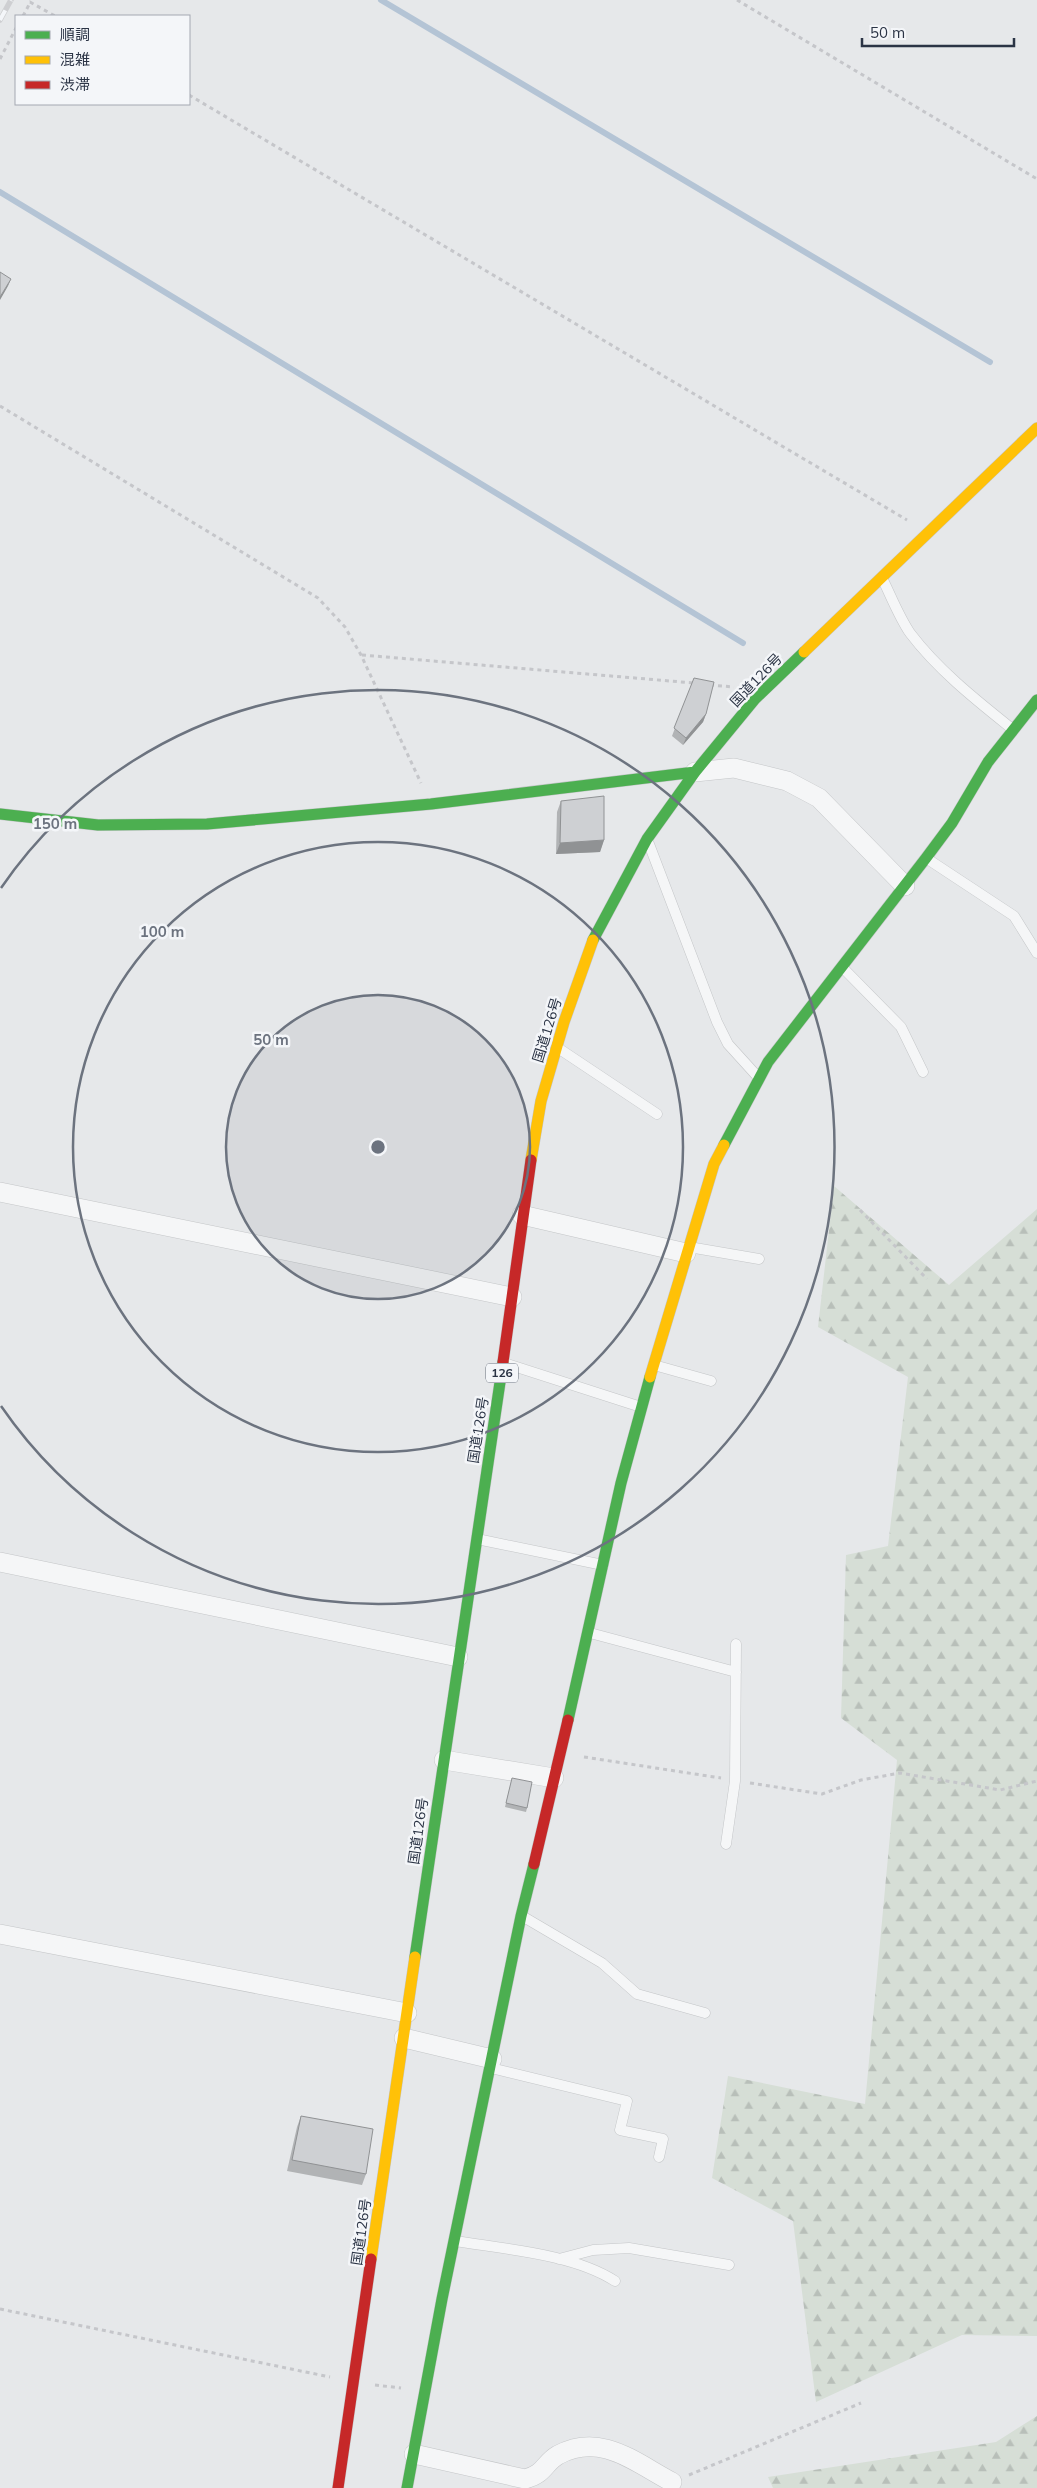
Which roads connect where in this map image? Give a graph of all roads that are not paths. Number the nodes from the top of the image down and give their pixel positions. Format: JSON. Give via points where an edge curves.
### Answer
{"nodes":[{"id":1,"x":1037,"y":428,"type":"edge"},
{"id":2,"x":882,"y":577,"type":"junction"},
{"id":3,"x":1037,"y":700,"type":"edge"},
{"id":4,"x":1012,"y":729,"type":"junction"},
{"id":5,"x":695,"y":772,"type":"junction"},
{"id":6,"x":0,"y":814,"type":"edge"},
{"id":7,"x":647,"y":839,"type":"junction"},
{"id":8,"x":926,"y":858,"type":"junction"},
{"id":9,"x":905,"y":886,"type":"junction"},
{"id":10,"x":1037,"y":953,"type":"edge"},
{"id":11,"x":842,"y":967,"type":"junction"},
{"id":12,"x":557,"y":1047,"type":"junction"},
{"id":13,"x":923,"y":1072,"type":"dead end"},
{"id":14,"x":759,"y":1079,"type":"junction"},
{"id":15,"x":657,"y":1114,"type":"dead end"},
{"id":16,"x":0,"y":1192,"type":"edge"},
{"id":17,"x":522,"y":1215,"type":"junction"},
{"id":18,"x":687,"y":1250,"type":"junction"},
{"id":19,"x":759,"y":1259,"type":"dead end"},
{"id":20,"x":512,"y":1298,"type":"junction"},
{"id":21,"x":503,"y":1363,"type":"junction"},
{"id":22,"x":653,"y":1365,"type":"junction"},
{"id":23,"x":711,"y":1381,"type":"dead end"},
{"id":24,"x":642,"y":1407,"type":"junction"},
{"id":25,"x":476,"y":1539,"type":"junction"},
{"id":26,"x":0,"y":1562,"type":"edge"},
{"id":27,"x":604,"y":1565,"type":"junction"},
{"id":28,"x":588,"y":1632,"type":"junction"},
{"id":29,"x":736,"y":1644,"type":"dead end"},
{"id":30,"x":458,"y":1657,"type":"junction"},
{"id":31,"x":736,"y":1672,"type":"junction"},
{"id":32,"x":444,"y":1760,"type":"junction"},
{"id":33,"x":554,"y":1778,"type":"junction"},
{"id":34,"x":726,"y":1844,"type":"dead end"},
{"id":35,"x":521,"y":1916,"type":"junction"},
{"id":36,"x":0,"y":1934,"type":"edge"},
{"id":37,"x":408,"y":2013,"type":"junction"},
{"id":38,"x":705,"y":2013,"type":"dead end"},
{"id":39,"x":404,"y":2038,"type":"junction"},
{"id":40,"x":491,"y":2063,"type":"junction"},
{"id":41,"x":659,"y":2157,"type":"dead end"},
{"id":42,"x":454,"y":2240,"type":"junction"},
{"id":43,"x":559,"y":2259,"type":"junction"},
{"id":44,"x":729,"y":2265,"type":"dead end"},
{"id":45,"x":615,"y":2281,"type":"dead end"},
{"id":46,"x":414,"y":2454,"type":"junction"},
{"id":47,"x":672,"y":2482,"type":"road end"},
{"id":48,"x":338,"y":2488,"type":"edge"},
{"id":49,"x":407,"y":2488,"type":"edge"}],
"edges":[{"from":1,"to":2,"type":"main road","name":"国道126号","number":"126"},
{"from":2,"to":4,"type":"lane","via":[[909,632],[970,695]]},
{"from":2,"to":5,"type":"main road","name":"国道126号","number":"126","via":[[755,699]]},
{"from":3,"to":4,"type":"main road"},
{"from":4,"to":8,"type":"main road"},
{"from":5,"to":6,"type":"main road","via":[[431,804],[207,824],[98,825]]},
{"from":5,"to":7,"type":"main road","name":"国道126号","number":"126"},
{"from":5,"to":9,"type":"street","via":[[734,768],[787,781],[818,798]]},
{"from":7,"to":12,"type":"main road","name":"国道126号","number":"126","via":[[595,934]]},
{"from":7,"to":14,"type":"lane","via":[[717,1022],[728,1044]]},
{"from":8,"to":9,"type":"main road"},
{"from":8,"to":10,"type":"lane","via":[[1014,916]]},
{"from":9,"to":11,"type":"main road"},
{"from":11,"to":13,"type":"lane","via":[[901,1027]]},
{"from":11,"to":14,"type":"main road","via":[[768,1062]]},
{"from":12,"to":15,"type":"lane"},
{"from":12,"to":17,"type":"main road","name":"国道126号","number":"126","via":[[541,1102]]},
{"from":14,"to":18,"type":"main road","via":[[714,1164]]},
{"from":16,"to":20,"type":"street"},
{"from":17,"to":18,"type":"street"},
{"from":17,"to":20,"type":"main road","name":"国道126号","number":"126"},
{"from":18,"to":19,"type":"lane"},
{"from":18,"to":22,"type":"main road"},
{"from":20,"to":21,"type":"main road","name":"国道126号","number":"126"},
{"from":21,"to":24,"type":"lane"},
{"from":21,"to":25,"type":"main road","name":"国道126号","number":"126"},
{"from":22,"to":23,"type":"lane"},
{"from":22,"to":24,"type":"main road"},
{"from":24,"to":27,"type":"main road","via":[[621,1483]]},
{"from":25,"to":27,"type":"lane"},
{"from":25,"to":30,"type":"main road","name":"国道126号","number":"126"},
{"from":26,"to":30,"type":"street"},
{"from":27,"to":28,"type":"main road"},
{"from":28,"to":31,"type":"lane"},
{"from":28,"to":33,"type":"main road"},
{"from":29,"to":31,"type":"lane"},
{"from":30,"to":32,"type":"main road","name":"国道126号","number":"126"},
{"from":31,"to":34,"type":"lane","via":[[735,1781]]},
{"from":32,"to":33,"type":"street"},
{"from":32,"to":37,"type":"main road","name":"国道126号","number":"126"},
{"from":33,"to":35,"type":"main road"},
{"from":35,"to":38,"type":"lane","via":[[602,1962],[637,1994]]},
{"from":35,"to":40,"type":"main road"},
{"from":36,"to":37,"type":"street"},
{"from":37,"to":39,"type":"main road","name":"国道126号","number":"126"},
{"from":39,"to":40,"type":"street"},
{"from":39,"to":48,"type":"main road","name":"国道126号","number":"126"},
{"from":40,"to":41,"type":"lane","via":[[627,2101],[620,2130],[662,2139]]},
{"from":40,"to":42,"type":"main road"},
{"from":42,"to":43,"type":"lane"},
{"from":42,"to":46,"type":"main road"},
{"from":43,"to":44,"type":"lane","via":[[592,2250],[629,2248]]},
{"from":43,"to":45,"type":"lane","via":[[599,2270]]},
{"from":46,"to":47,"type":"street","via":[[525,2479],[537,2476],[556,2456],[581,2446],[608,2447]]},
{"from":46,"to":49,"type":"main road"}]}
